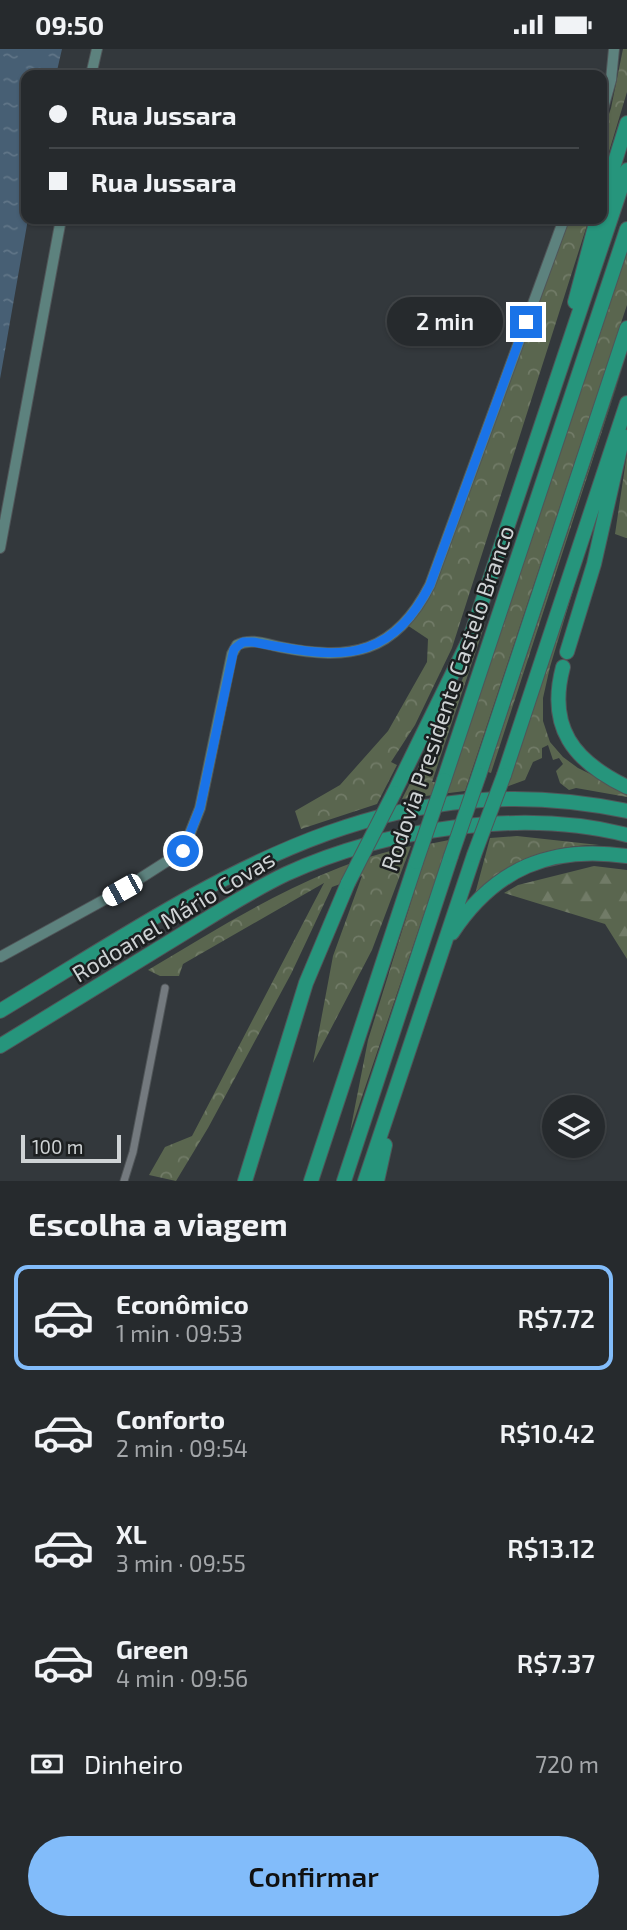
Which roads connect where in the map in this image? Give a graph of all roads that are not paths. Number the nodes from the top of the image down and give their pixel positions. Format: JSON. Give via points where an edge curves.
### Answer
{"nodes":[{"id":1,"x":97,"y":49,"type":"edge"},
{"id":2,"x":614,"y":49,"type":"edge"},
{"id":3,"x":91,"y":70,"type":"edge"},
{"id":4,"x":607,"y":86,"type":"edge"},
{"id":5,"x":627,"y":123,"type":"edge"},
{"id":6,"x":627,"y":170,"type":"edge"},
{"id":7,"x":607,"y":187,"type":"edge"},
{"id":8,"x":60,"y":224,"type":"edge"},
{"id":9,"x":562,"y":224,"type":"edge"},
{"id":10,"x":596,"y":224,"type":"edge"},
{"id":11,"x":627,"y":229,"type":"edge"},
{"id":12,"x":627,"y":328,"type":"edge"},
{"id":13,"x":571,"y":338,"type":"junction"},
{"id":14,"x":625,"y":408,"type":"edge"},
{"id":15,"x":0,"y":548,"type":"edge"},
{"id":16,"x":568,"y":652,"type":"dead end"},
{"id":17,"x":563,"y":667,"type":"dead end"},
{"id":18,"x":627,"y":787,"type":"edge"},
{"id":19,"x":627,"y":811,"type":"edge"},
{"id":20,"x":627,"y":835,"type":"edge"},
{"id":21,"x":627,"y":856,"type":"edge"},
{"id":22,"x":440,"y":951,"type":"junction"},
{"id":23,"x":0,"y":957,"type":"edge"},
{"id":24,"x":165,"y":988,"type":"dead end"},
{"id":25,"x":0,"y":1011,"type":"edge"},
{"id":26,"x":0,"y":1046,"type":"edge"},
{"id":27,"x":400,"y":1073,"type":"junction"},
{"id":28,"x":124,"y":1181,"type":"edge"},
{"id":29,"x":245,"y":1181,"type":"edge"},
{"id":30,"x":311,"y":1181,"type":"edge"},
{"id":31,"x":344,"y":1181,"type":"edge"},
{"id":32,"x":365,"y":1181,"type":"edge"},
{"id":33,"x":377,"y":1181,"type":"edge"}],
"edges":[{"from":1,"to":3,"type":"main road"},
{"from":2,"to":4,"type":"main road"},
{"from":5,"to":7,"type":"highway"},
{"from":6,"to":13,"type":"highway"},
{"from":8,"to":15,"type":"main road"},
{"from":9,"to":23,"type":"main road","via":[[420,605],[386,638],[349,653],[314,653],[253,642],[237,645],[200,808],[183,851]]},
{"from":10,"to":13,"type":"highway","via":[[579,280]]},
{"from":11,"to":30,"type":"highway","name":"Rodovia Presidente Castelo Branco","bridge":true},
{"from":12,"to":31,"type":"highway","bridge":true},
{"from":13,"to":29,"type":"highway","name":"Rodovia Presidente Castelo Branco","bridge":true,"via":[[470,638],[348,883],[306,983]]},
{"from":14,"to":16,"type":"highway","via":[[613,490]]},
{"from":14,"to":22,"type":"highway","bridge":true,"via":[[504,775]]},
{"from":17,"to":18,"type":"highway","via":[[557,703],[565,736],[585,760]]},
{"from":19,"to":25,"type":"highway","name":"Rodoanel Mário Covas","via":[[557,799],[485,799],[404,809],[360,821],[236,871]]},
{"from":20,"to":26,"type":"highway","name":"Rodoanel Mário Covas","via":[[578,825],[508,822],[448,828],[317,862],[244,896]]},
{"from":21,"to":22,"type":"highway","via":[[580,853],[516,870],[461,919]]},
{"from":22,"to":27,"type":"highway"},
{"from":24,"to":28,"type":"street"},
{"from":27,"to":32,"type":"highway"},
{"from":27,"to":33,"type":"highway"}]}
